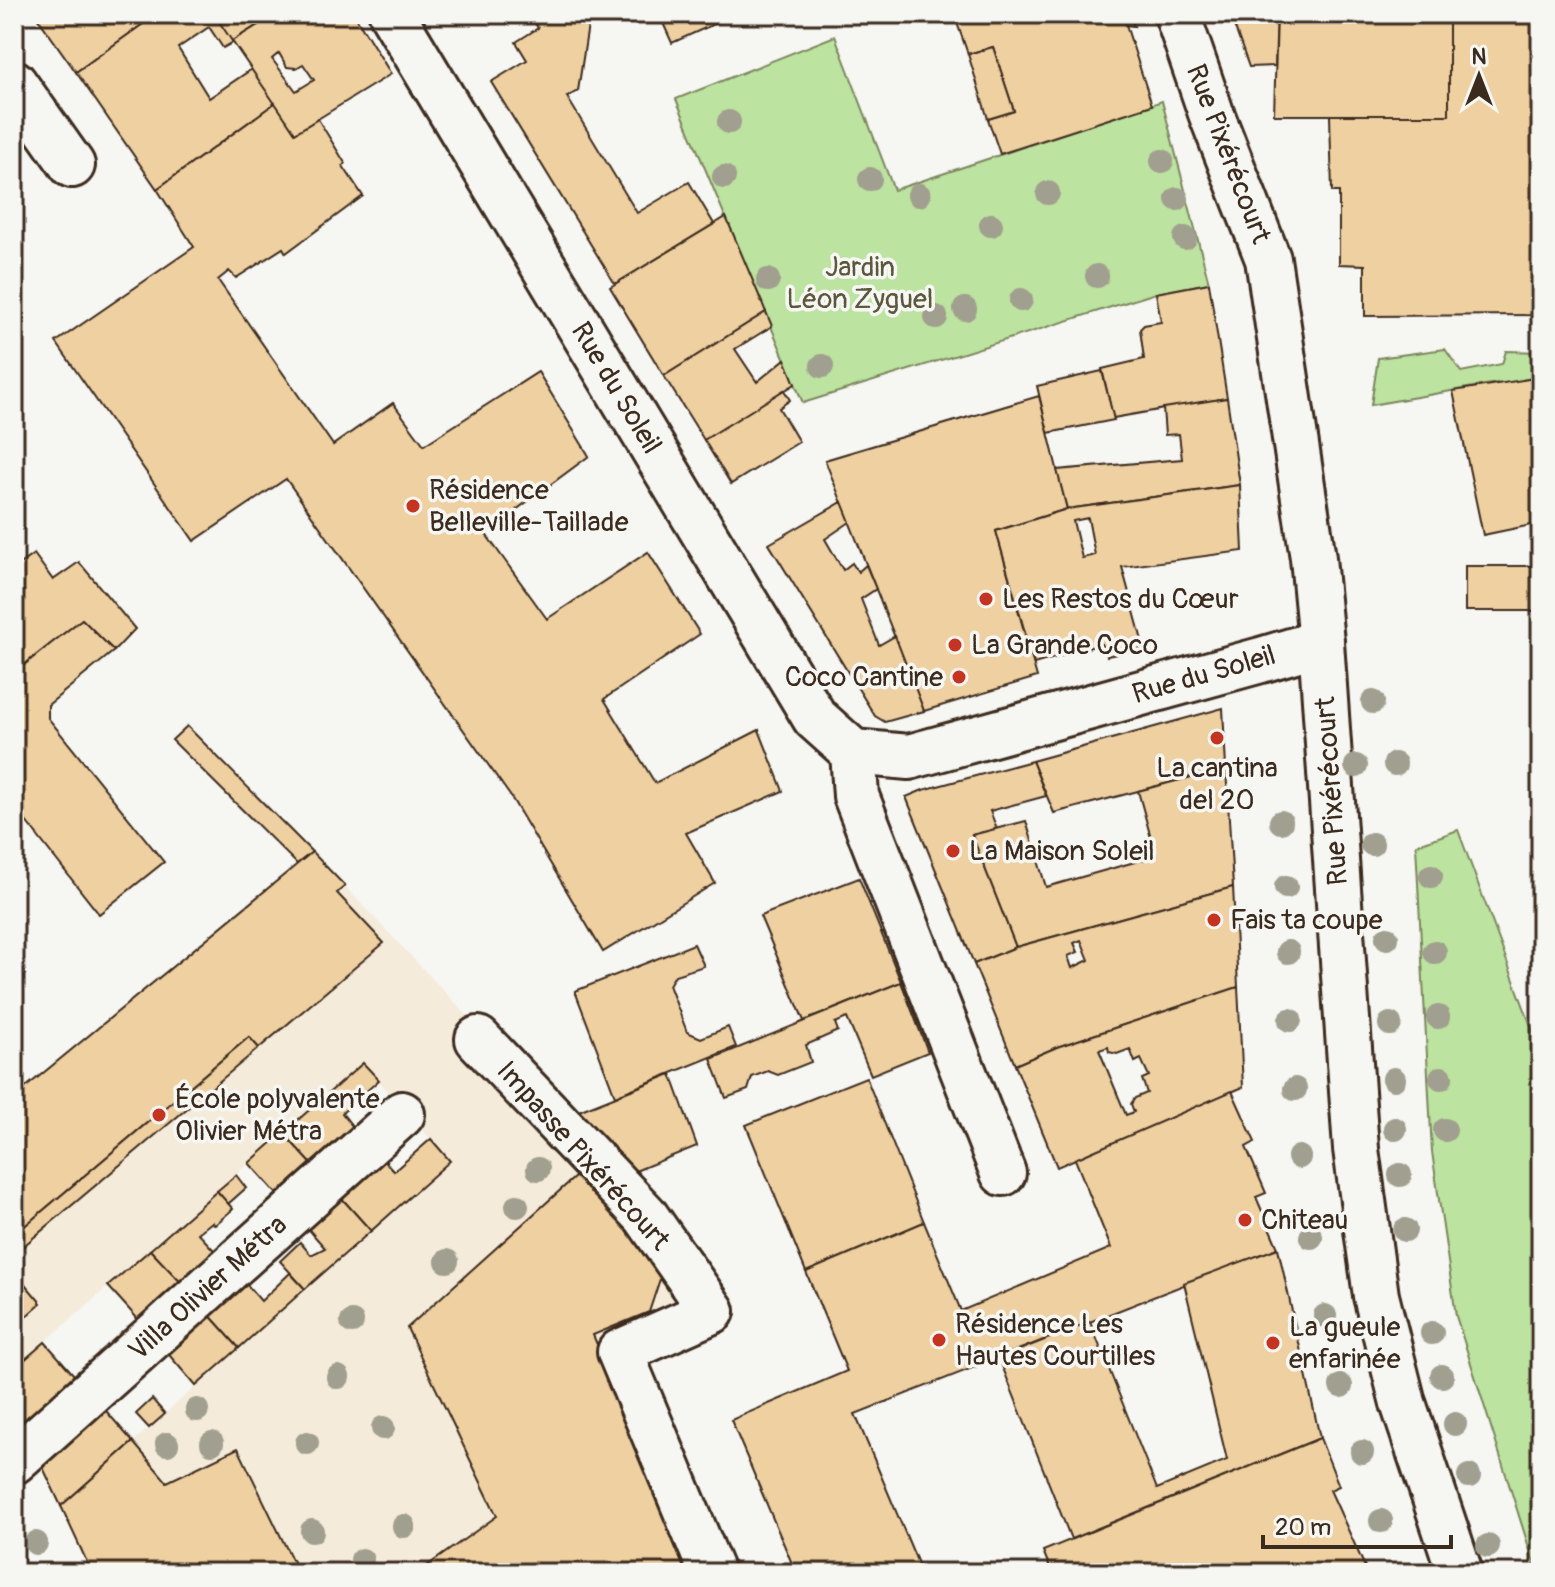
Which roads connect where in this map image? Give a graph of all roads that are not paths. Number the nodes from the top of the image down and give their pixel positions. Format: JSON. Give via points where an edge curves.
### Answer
{"nodes":[{"id":1,"x":392,"y":14,"type":"edge"},
{"id":2,"x":1177,"y":14,"type":"edge"},
{"id":3,"x":14,"y":83,"type":"edge"},
{"id":4,"x":72,"y":165,"type":"dead end"},
{"id":5,"x":1321,"y":642,"type":"junction"},
{"id":6,"x":853,"y":752,"type":"junction"},
{"id":7,"x":478,"y":1039,"type":"dead end"},
{"id":8,"x":402,"y":1114,"type":"dead end"},
{"id":9,"x":1003,"y":1173,"type":"dead end"},
{"id":10,"x":14,"y":1461,"type":"edge"},
{"id":11,"x":712,"y":1573,"type":"edge"},
{"id":12,"x":1460,"y":1573,"type":"edge"}],
"edges":[{"from":1,"to":6,"type":"street","name":"Rue du Soleil","via":[[815,718]]},
{"from":2,"to":5,"type":"street","name":"Rue Pixérécourt","via":[[1268,259]]},
{"from":3,"to":4,"type":"street"},
{"from":5,"to":6,"type":"street","name":"Rue du Soleil","via":[[909,757]]},
{"from":5,"to":12,"type":"street","name":"Rue Pixérécourt","via":[[1356,1149],[1376,1296],[1403,1403]]},
{"from":6,"to":9,"type":"street","via":[[856,796]]},
{"from":7,"to":11,"type":"street","name":"Impasse Pixérécourt","via":[[645,1215],[712,1311],[620,1352]]},
{"from":8,"to":10,"type":"street","name":"Villa Olivier Métra"}]}
